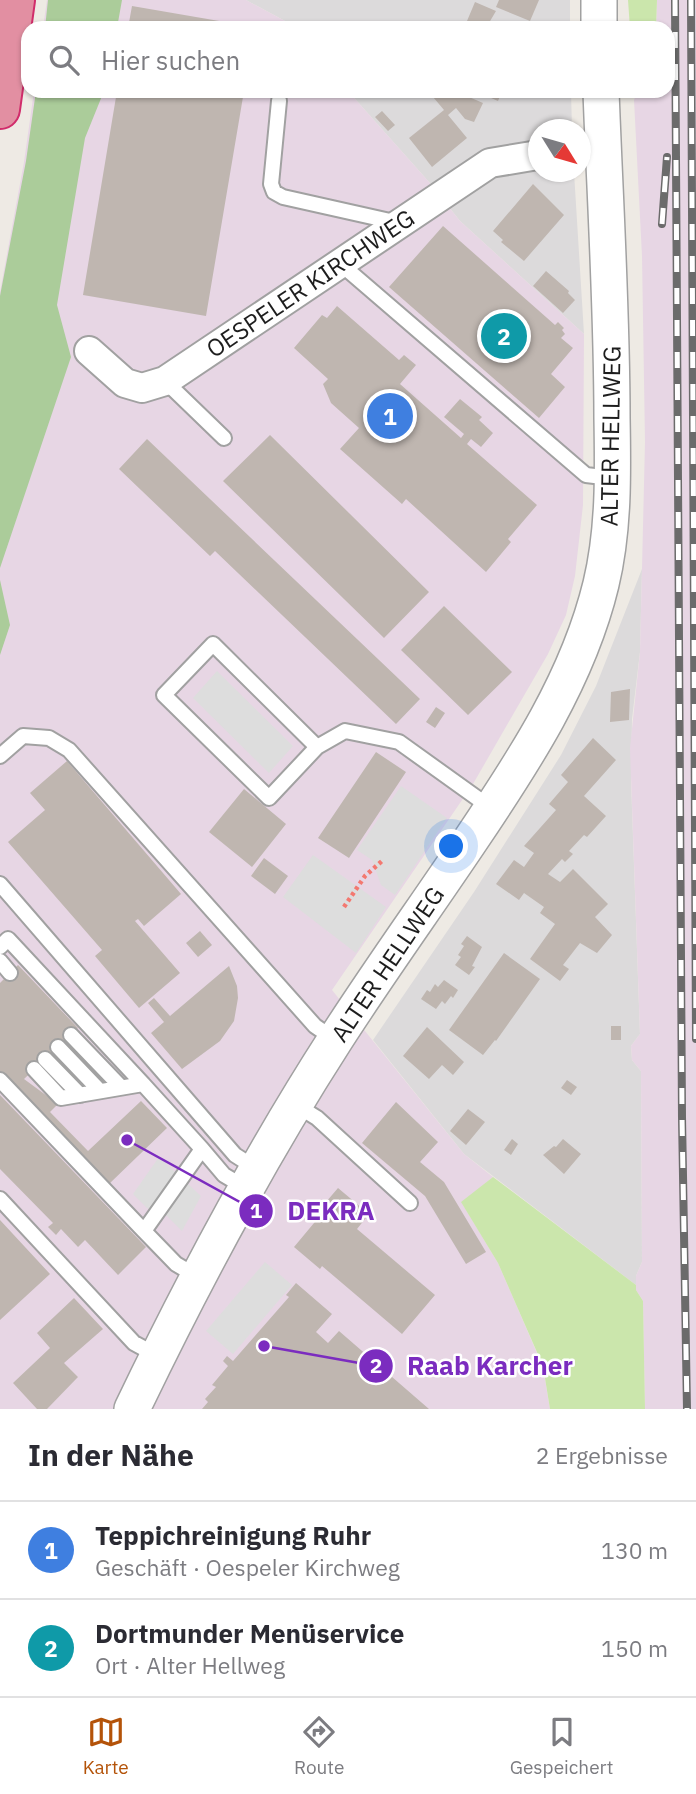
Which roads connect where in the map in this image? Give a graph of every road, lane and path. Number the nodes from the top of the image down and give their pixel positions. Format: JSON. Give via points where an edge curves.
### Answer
{"nodes":[{"id":1,"x":15,"y":0,"type":"edge"},
{"id":2,"x":598,"y":0,"type":"edge"},
{"id":3,"x":599,"y":21,"type":"edge"},
{"id":4,"x":600,"y":98,"type":"edge"},
{"id":5,"x":279,"y":101,"type":"dead end"},
{"id":6,"x":0,"y":109,"type":"edge"},
{"id":7,"x":592,"y":154,"type":"edge"},
{"id":8,"x":528,"y":157,"type":"edge"},
{"id":9,"x":400,"y":223,"type":"junction"},
{"id":10,"x":342,"y":262,"type":"junction"},
{"id":11,"x":89,"y":351,"type":"dead end"},
{"id":12,"x":165,"y":381,"type":"junction"},
{"id":13,"x":224,"y":438,"type":"dead end"},
{"id":14,"x":612,"y":478,"type":"junction"},
{"id":15,"x":317,"y":747,"type":"junction"},
{"id":16,"x":0,"y":755,"type":"edge"},
{"id":17,"x":492,"y":808,"type":"junction"},
{"id":18,"x":382,"y":861,"type":"dead end"},
{"id":19,"x":0,"y":884,"type":"edge"},
{"id":20,"x":344,"y":907,"type":"dead end"},
{"id":21,"x":0,"y":947,"type":"edge"},
{"id":22,"x":0,"y":961,"type":"edge"},
{"id":23,"x":10,"y":973,"type":"dead end"},
{"id":24,"x":71,"y":1035,"type":"dead end"},
{"id":25,"x":335,"y":1040,"type":"junction"},
{"id":26,"x":58,"y":1047,"type":"dead end"},
{"id":27,"x":45,"y":1059,"type":"dead end"},
{"id":28,"x":34,"y":1069,"type":"dead end"},
{"id":29,"x":0,"y":1080,"type":"edge"},
{"id":30,"x":143,"y":1084,"type":"junction"},
{"id":31,"x":121,"y":1087,"type":"junction"},
{"id":32,"x":100,"y":1091,"type":"junction"},
{"id":33,"x":80,"y":1095,"type":"junction"},
{"id":34,"x":295,"y":1104,"type":"junction"},
{"id":35,"x":202,"y":1149,"type":"junction"},
{"id":36,"x":251,"y":1178,"type":"junction"},
{"id":37,"x":0,"y":1199,"type":"edge"},
{"id":38,"x":410,"y":1203,"type":"dead end"},
{"id":39,"x":144,"y":1231,"type":"junction"},
{"id":40,"x":198,"y":1277,"type":"junction"},
{"id":41,"x":158,"y":1356,"type":"junction"},
{"id":42,"x":132,"y":1409,"type":"edge"}],
"edges":[{"from":1,"to":6,"type":"highway"},
{"from":2,"to":3,"type":"street"},
{"from":4,"to":7,"type":"street","name":"ALTER HELLWEG"},
{"from":5,"to":9,"type":"lane","via":[[274,192]]},
{"from":7,"to":14,"type":"street","name":"ALTER HELLWEG","via":[[612,369]]},
{"from":8,"to":9,"type":"street","name":"OESPELER KIRCHWEG","via":[[490,163]]},
{"from":9,"to":10,"type":"street","name":"OESPELER KIRCHWEG"},
{"from":10,"to":12,"type":"street","name":"OESPELER KIRCHWEG"},
{"from":10,"to":14,"type":"lane","via":[[586,475]]},
{"from":11,"to":12,"type":"street","name":"OESPELER KIRCHWEG","via":[[125,383],[142,388]]},
{"from":12,"to":13,"type":"lane"},
{"from":14,"to":17,"type":"street","name":"ALTER HELLWEG","via":[[602,580],[589,624],[549,715]]},
{"from":15,"to":15,"type":"lane","via":[[269,798],[164,695],[213,643]]},
{"from":15,"to":17,"type":"lane","via":[[345,731],[400,742]]},
{"from":16,"to":25,"type":"lane","via":[[23,736],[49,738],[69,750],[315,1026]]},
{"from":17,"to":25,"type":"street","name":"ALTER HELLWEG"},
{"from":18,"to":20,"type":"path","via":[[365,876]]},
{"from":19,"to":36,"type":"lane"},
{"from":21,"to":30,"type":"lane","via":[[8,939]]},
{"from":22,"to":23,"type":"lane"},
{"from":24,"to":31,"type":"lane"},
{"from":25,"to":34,"type":"street","name":"ALTER HELLWEG"},
{"from":26,"to":32,"type":"lane"},
{"from":27,"to":33,"type":"lane"},
{"from":28,"to":33,"type":"lane","via":[[61,1098]]},
{"from":29,"to":39,"type":"lane"},
{"from":30,"to":31,"type":"lane"},
{"from":30,"to":35,"type":"lane"},
{"from":31,"to":32,"type":"lane"},
{"from":32,"to":33,"type":"lane"},
{"from":34,"to":36,"type":"street","name":"ALTER HELLWEG"},
{"from":34,"to":38,"type":"lane","via":[[317,1118]]},
{"from":35,"to":36,"type":"lane","via":[[224,1175]]},
{"from":35,"to":39,"type":"lane"},
{"from":36,"to":40,"type":"street","name":"ALTER HELLWEG"},
{"from":37,"to":41,"type":"lane","via":[[134,1343]]},
{"from":39,"to":40,"type":"lane","via":[[176,1264]]},
{"from":40,"to":41,"type":"street","name":"ALTER HELLWEG"},
{"from":41,"to":42,"type":"street","name":"ALTER HELLWEG"}]}
